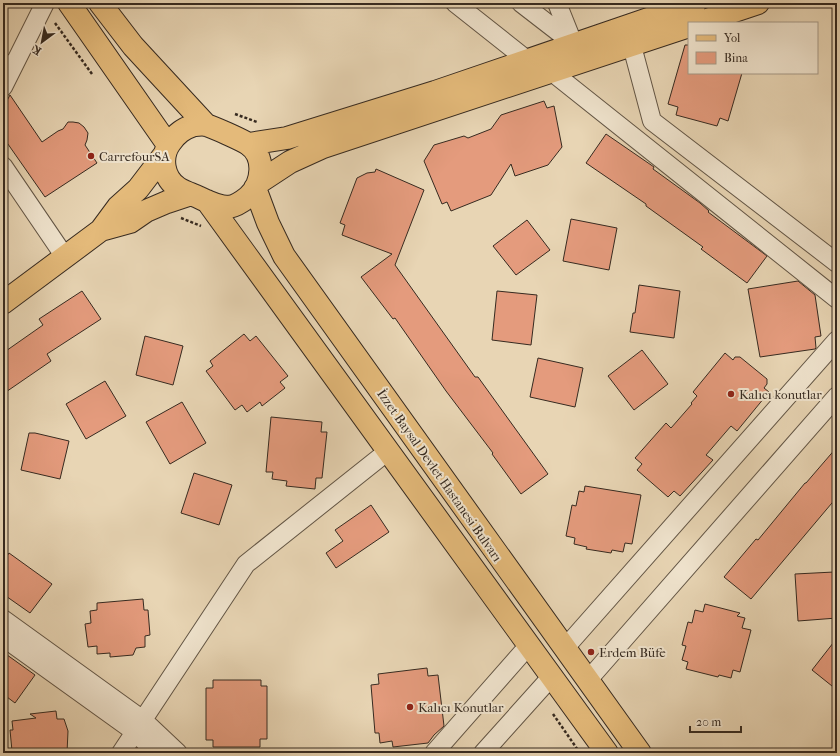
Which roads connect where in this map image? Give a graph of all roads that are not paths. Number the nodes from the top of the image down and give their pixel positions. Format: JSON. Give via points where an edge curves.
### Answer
{"nodes":[{"id":1,"x":45,"y":3,"type":"edge"},
{"id":2,"x":69,"y":3,"type":"edge"},
{"id":3,"x":100,"y":3,"type":"edge"},
{"id":4,"x":455,"y":3,"type":"edge"},
{"id":5,"x":521,"y":3,"type":"edge"},
{"id":6,"x":557,"y":3,"type":"edge"},
{"id":7,"x":695,"y":3,"type":"edge"},
{"id":8,"x":758,"y":3,"type":"edge"},
{"id":9,"x":701,"y":22,"type":"edge"},
{"id":10,"x":688,"y":26,"type":"edge"},
{"id":11,"x":574,"y":44,"type":"junction"},
{"id":12,"x":632,"y":46,"type":"junction"},
{"id":13,"x":9,"y":60,"type":"edge"},
{"id":14,"x":527,"y":60,"type":"junction"},
{"id":15,"x":552,"y":72,"type":"junction"},
{"id":16,"x":3,"y":87,"type":"edge"},
{"id":17,"x":206,"y":125,"type":"junction"},
{"id":18,"x":248,"y":144,"type":"junction"},
{"id":19,"x":166,"y":150,"type":"junction"},
{"id":20,"x":3,"y":166,"type":"edge"},
{"id":21,"x":257,"y":185,"type":"junction"},
{"id":22,"x":199,"y":198,"type":"junction"},
{"id":23,"x":101,"y":230,"type":"junction"},
{"id":24,"x":65,"y":257,"type":"junction"},
{"id":25,"x":837,"y":263,"type":"edge"},
{"id":26,"x":837,"y":299,"type":"edge"},
{"id":27,"x":3,"y":302,"type":"edge"},
{"id":28,"x":837,"y":340,"type":"edge"},
{"id":29,"x":837,"y":396,"type":"edge"},
{"id":30,"x":388,"y":450,"type":"junction"},
{"id":31,"x":3,"y":619,"type":"edge"},
{"id":32,"x":3,"y":638,"type":"edge"},
{"id":33,"x":529,"y":645,"type":"junction"},
{"id":34,"x":564,"y":649,"type":"junction"},
{"id":35,"x":552,"y":676,"type":"junction"},
{"id":36,"x":588,"y":680,"type":"junction"},
{"id":37,"x":139,"y":726,"type":"junction"},
{"id":38,"x":121,"y":753,"type":"edge"},
{"id":39,"x":156,"y":753,"type":"edge"},
{"id":40,"x":178,"y":753,"type":"edge"},
{"id":41,"x":434,"y":753,"type":"edge"},
{"id":42,"x":483,"y":753,"type":"edge"},
{"id":43,"x":607,"y":753,"type":"edge"},
{"id":44,"x":640,"y":753,"type":"edge"}],
"edges":[{"from":1,"to":13,"type":"street"},
{"from":2,"to":19,"type":"main road","name":"İzzet Baysal Devlet Hastanesi Bulvarı"},
{"from":3,"to":17,"type":"main road","via":[[133,46]]},
{"from":4,"to":14,"type":"street"},
{"from":5,"to":11,"type":"street"},
{"from":6,"to":11,"type":"street"},
{"from":7,"to":11,"type":"main road"},
{"from":8,"to":9,"type":"main road"},
{"from":10,"to":12,"type":"main road"},
{"from":11,"to":14,"type":"main road"},
{"from":12,"to":15,"type":"main road"},
{"from":12,"to":25,"type":"street","via":[[652,122]]},
{"from":13,"to":16,"type":"street"},
{"from":14,"to":18,"type":"main road","via":[[287,138]]},
{"from":15,"to":21,"type":"main road","via":[[322,147],[290,162]]},
{"from":15,"to":26,"type":"street"},
{"from":17,"to":18,"type":"main road"},
{"from":17,"to":19,"type":"main road","via":[[184,128]]},
{"from":18,"to":21,"type":"main road","name":"İzzet Baysal Devlet Hastanesi Bulvarı","via":[[256,152],[261,168]]},
{"from":19,"to":22,"type":"main road","name":"İzzet Baysal Devlet Hastanesi Bulvarı","via":[[164,164],[169,179],[178,188]]},
{"from":19,"to":23,"type":"main road","via":[[138,189],[118,207]]},
{"from":20,"to":24,"type":"street"},
{"from":21,"to":22,"type":"main road","name":"İzzet Baysal Devlet Hastanesi Bulvarı","via":[[252,194],[230,207],[215,205]]},
{"from":21,"to":34,"type":"main road","name":"İzzet Baysal Devlet Hastanesi Bulvarı","via":[[268,223],[284,256]]},
{"from":22,"to":23,"type":"main road","via":[[166,202],[130,222]]},
{"from":22,"to":30,"type":"main road","name":"İzzet Baysal Devlet Hastanesi Bulvarı"},
{"from":23,"to":24,"type":"main road"},
{"from":24,"to":27,"type":"main road"},
{"from":28,"to":34,"type":"street"},
{"from":29,"to":36,"type":"street"},
{"from":30,"to":33,"type":"main road","name":"İzzet Baysal Devlet Hastanesi Bulvarı"},
{"from":30,"to":37,"type":"street","via":[[246,564]]},
{"from":31,"to":37,"type":"street"},
{"from":32,"to":37,"type":"street"},
{"from":33,"to":35,"type":"main road","name":"İzzet Baysal Devlet Hastanesi Bulvarı"},
{"from":33,"to":41,"type":"street"},
{"from":34,"to":36,"type":"main road","name":"İzzet Baysal Devlet Hastanesi Bulvarı"},
{"from":35,"to":42,"type":"street"},
{"from":35,"to":43,"type":"main road","name":"İzzet Baysal Devlet Hastanesi Bulvarı"},
{"from":36,"to":44,"type":"main road","name":"İzzet Baysal Devlet Hastanesi Bulvarı"},
{"from":37,"to":38,"type":"street"},
{"from":37,"to":39,"type":"street"},
{"from":37,"to":40,"type":"street"}]}
